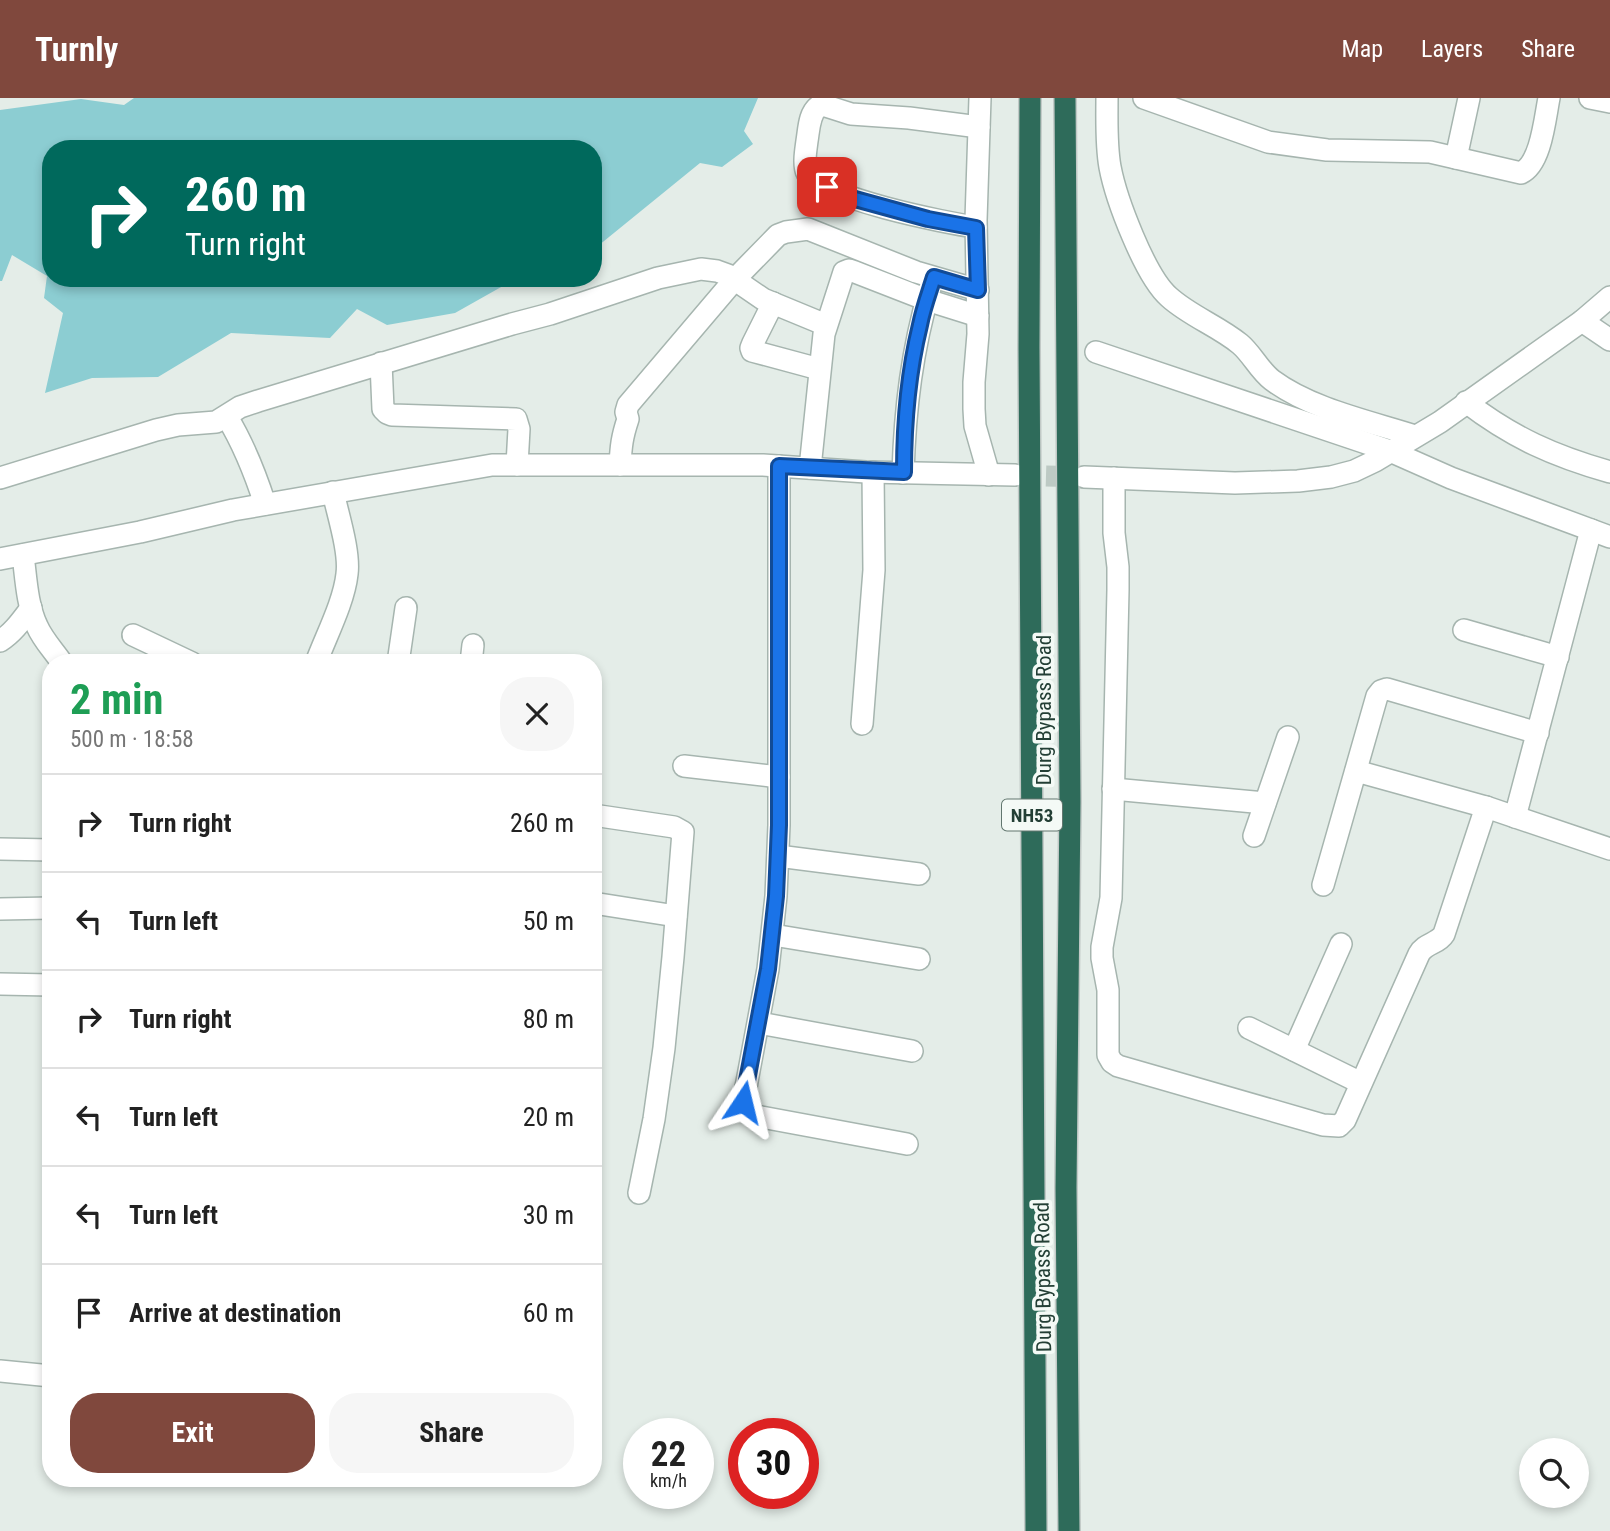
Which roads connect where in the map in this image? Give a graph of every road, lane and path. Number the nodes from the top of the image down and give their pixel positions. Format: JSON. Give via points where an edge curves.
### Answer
{"nodes":[{"id":1,"x":980,"y":98,"type":"edge"},
{"id":2,"x":1030,"y":98,"type":"edge"},
{"id":3,"x":1065,"y":98,"type":"edge"},
{"id":4,"x":1107,"y":98,"type":"edge"},
{"id":5,"x":1144,"y":98,"type":"edge"},
{"id":6,"x":1469,"y":98,"type":"edge"},
{"id":7,"x":1549,"y":98,"type":"edge"},
{"id":8,"x":1590,"y":98,"type":"edge"},
{"id":9,"x":1610,"y":102,"type":"edge"},
{"id":10,"x":979,"y":127,"type":"junction"},
{"id":11,"x":1456,"y":158,"type":"junction"},
{"id":12,"x":976,"y":228,"type":"junction"},
{"id":13,"x":934,"y":277,"type":"junction"},
{"id":14,"x":742,"y":284,"type":"junction"},
{"id":15,"x":978,"y":290,"type":"junction"},
{"id":16,"x":1610,"y":297,"type":"edge"},
{"id":17,"x":927,"y":300,"type":"junction"},
{"id":18,"x":773,"y":303,"type":"junction"},
{"id":19,"x":978,"y":316,"type":"junction"},
{"id":20,"x":1582,"y":321,"type":"junction"},
{"id":21,"x":826,"y":325,"type":"junction"},
{"id":22,"x":1610,"y":340,"type":"edge"},
{"id":23,"x":1096,"y":352,"type":"dead end"},
{"id":24,"x":381,"y":363,"type":"junction"},
{"id":25,"x":819,"y":369,"type":"junction"},
{"id":26,"x":1466,"y":402,"type":"junction"},
{"id":27,"x":227,"y":416,"type":"junction"},
{"id":28,"x":1404,"y":443,"type":"junction"},
{"id":29,"x":517,"y":465,"type":"junction"},
{"id":30,"x":620,"y":465,"type":"junction"},
{"id":31,"x":779,"y":466,"type":"junction"},
{"id":32,"x":810,"y":468,"type":"junction"},
{"id":33,"x":873,"y":472,"type":"junction"},
{"id":34,"x":904,"y":472,"type":"junction"},
{"id":35,"x":1610,"y":472,"type":"edge"},
{"id":36,"x":989,"y":475,"type":"junction"},
{"id":37,"x":1015,"y":475,"type":"tunnel mouth"},
{"id":38,"x":1084,"y":477,"type":"tunnel mouth"},
{"id":39,"x":0,"y":478,"type":"edge"},
{"id":40,"x":1114,"y":478,"type":"junction"},
{"id":41,"x":333,"y":492,"type":"junction"},
{"id":42,"x":265,"y":504,"type":"junction"},
{"id":43,"x":1601,"y":534,"type":"edge"},
{"id":44,"x":23,"y":555,"type":"junction"},
{"id":45,"x":0,"y":559,"type":"edge"},
{"id":46,"x":31,"y":608,"type":"junction"},
{"id":47,"x":406,"y":608,"type":"dead end"},
{"id":48,"x":1464,"y":630,"type":"dead end"},
{"id":49,"x":133,"y":635,"type":"dead end"},
{"id":50,"x":0,"y":641,"type":"edge"},
{"id":51,"x":55,"y":654,"type":"edge"},
{"id":52,"x":173,"y":654,"type":"edge"},
{"id":53,"x":319,"y":654,"type":"edge"},
{"id":54,"x":399,"y":654,"type":"edge"},
{"id":55,"x":1558,"y":657,"type":"junction"},
{"id":56,"x":862,"y":724,"type":"dead end"},
{"id":57,"x":1538,"y":733,"type":"junction"},
{"id":58,"x":1288,"y":737,"type":"dead end"},
{"id":59,"x":684,"y":766,"type":"dead end"},
{"id":60,"x":1356,"y":771,"type":"junction"},
{"id":61,"x":779,"y":777,"type":"junction"},
{"id":62,"x":1113,"y":789,"type":"junction"},
{"id":63,"x":1265,"y":803,"type":"junction"},
{"id":64,"x":1486,"y":807,"type":"junction"},
{"id":65,"x":602,"y":817,"type":"edge"},
{"id":66,"x":1515,"y":817,"type":"junction"},
{"id":67,"x":1254,"y":836,"type":"dead end"},
{"id":68,"x":0,"y":849,"type":"edge"},
{"id":69,"x":1610,"y":849,"type":"edge"},
{"id":70,"x":42,"y":850,"type":"edge"},
{"id":71,"x":778,"y":856,"type":"junction"},
{"id":72,"x":919,"y":874,"type":"dead end"},
{"id":73,"x":1323,"y":885,"type":"dead end"},
{"id":74,"x":602,"y":904,"type":"edge"},
{"id":75,"x":42,"y":908,"type":"edge"},
{"id":76,"x":0,"y":909,"type":"edge"},
{"id":77,"x":677,"y":916,"type":"junction"},
{"id":78,"x":772,"y":935,"type":"junction"},
{"id":79,"x":1341,"y":944,"type":"dead end"},
{"id":80,"x":919,"y":959,"type":"dead end"},
{"id":81,"x":0,"y":984,"type":"edge"},
{"id":82,"x":42,"y":985,"type":"edge"},
{"id":83,"x":759,"y":1023,"type":"junction"},
{"id":84,"x":1249,"y":1028,"type":"dead end"},
{"id":85,"x":1294,"y":1050,"type":"junction"},
{"id":86,"x":912,"y":1051,"type":"dead end"},
{"id":87,"x":1361,"y":1083,"type":"junction"},
{"id":88,"x":907,"y":1144,"type":"dead end"},
{"id":89,"x":639,"y":1193,"type":"dead end"},
{"id":90,"x":0,"y":1371,"type":"edge"},
{"id":91,"x":42,"y":1375,"type":"edge"},
{"id":92,"x":1036,"y":1531,"type":"edge"},
{"id":93,"x":1069,"y":1531,"type":"edge"}],
"edges":[{"from":1,"to":10,"type":"street"},
{"from":2,"to":92,"type":"highway","name":"Durg Bypass Road","number":"NH53"},
{"from":3,"to":93,"type":"highway","name":"Durg Bypass Road","number":"NH53"},
{"from":4,"to":28,"type":"street","via":[[1110,168],[1120,204],[1145,263],[1166,295],[1240,344],[1268,377],[1288,391]]},
{"from":5,"to":11,"type":"street","via":[[1268,142],[1327,150],[1430,152]]},
{"from":6,"to":11,"type":"street"},
{"from":7,"to":11,"type":"street","via":[[1536,158],[1527,171],[1513,172]]},
{"from":8,"to":9,"type":"street"},
{"from":10,"to":12,"type":"street"},
{"from":10,"to":12,"type":"street","via":[[851,114],[819,106],[811,117],[805,170],[814,180],[855,199]]},
{"from":12,"to":15,"type":"street"},
{"from":13,"to":14,"type":"street","via":[[807,229],[778,235]]},
{"from":13,"to":15,"type":"street"},
{"from":13,"to":17,"type":"street"},
{"from":14,"to":18,"type":"street"},
{"from":14,"to":24,"type":"street","via":[[702,269],[658,278]]},
{"from":14,"to":30,"type":"street","via":[[628,405]]},
{"from":15,"to":19,"type":"street"},
{"from":16,"to":20,"type":"street"},
{"from":17,"to":19,"type":"street"},
{"from":17,"to":21,"type":"street","via":[[849,270],[841,277]]},
{"from":17,"to":34,"type":"street","via":[[907,394]]},
{"from":18,"to":21,"type":"street"},
{"from":18,"to":25,"type":"street","via":[[752,351]]},
{"from":19,"to":36,"type":"street","via":[[975,426]]},
{"from":20,"to":22,"type":"street"},
{"from":20,"to":26,"type":"street"},
{"from":21,"to":25,"type":"street"},
{"from":23,"to":28,"type":"street"},
{"from":24,"to":27,"type":"street","via":[[240,407]]},
{"from":24,"to":29,"type":"street","via":[[387,413],[516,419]]},
{"from":25,"to":32,"type":"street"},
{"from":26,"to":28,"type":"street"},
{"from":26,"to":35,"type":"street","via":[[1520,439]]},
{"from":27,"to":39,"type":"street","via":[[208,424],[156,430]]},
{"from":27,"to":42,"type":"street"},
{"from":28,"to":40,"type":"street","via":[[1354,471],[1298,481]]},
{"from":28,"to":43,"type":"street","via":[[1451,478]]},
{"from":29,"to":30,"type":"street"},
{"from":29,"to":41,"type":"street","via":[[492,465]]},
{"from":30,"to":31,"type":"street"},
{"from":31,"to":32,"type":"street"},
{"from":31,"to":61,"type":"street"},
{"from":32,"to":33,"type":"street"},
{"from":33,"to":34,"type":"street"},
{"from":33,"to":56,"type":"street","via":[[874,570]]},
{"from":34,"to":36,"type":"street"},
{"from":36,"to":37,"type":"street"},
{"from":38,"to":40,"type":"street"},
{"from":40,"to":62,"type":"street","via":[[1118,590]]},
{"from":41,"to":42,"type":"street"},
{"from":41,"to":53,"type":"street","via":[[347,573]]},
{"from":42,"to":44,"type":"street"},
{"from":43,"to":55,"type":"street"},
{"from":44,"to":45,"type":"street"},
{"from":44,"to":46,"type":"street"},
{"from":46,"to":50,"type":"street"},
{"from":46,"to":51,"type":"street","via":[[40,633]]},
{"from":47,"to":54,"type":"street"},
{"from":48,"to":55,"type":"street"},
{"from":49,"to":52,"type":"street"},
{"from":55,"to":57,"type":"street"},
{"from":57,"to":60,"type":"street","via":[[1387,689],[1377,696]]},
{"from":57,"to":66,"type":"street"},
{"from":58,"to":63,"type":"street"},
{"from":59,"to":61,"type":"street"},
{"from":60,"to":64,"type":"street"},
{"from":60,"to":73,"type":"street"},
{"from":61,"to":71,"type":"street"},
{"from":62,"to":63,"type":"street"},
{"from":62,"to":87,"type":"street","via":[[1111,898],[1102,947],[1112,1062],[1332,1127],[1345,1120]]},
{"from":63,"to":67,"type":"street"},
{"from":64,"to":66,"type":"street"},
{"from":64,"to":87,"type":"street","via":[[1444,934],[1422,948]]},
{"from":65,"to":77,"type":"street","via":[[682,832]]},
{"from":66,"to":69,"type":"street"},
{"from":68,"to":70,"type":"street"},
{"from":71,"to":72,"type":"street"},
{"from":71,"to":78,"type":"street"},
{"from":74,"to":77,"type":"street"},
{"from":75,"to":76,"type":"street"},
{"from":77,"to":89,"type":"street","via":[[654,1119]]},
{"from":78,"to":80,"type":"street"},
{"from":78,"to":83,"type":"street"},
{"from":79,"to":85,"type":"street"},
{"from":81,"to":82,"type":"street"},
{"from":83,"to":86,"type":"street"},
{"from":83,"to":88,"type":"street","via":[[743,1102],[750,1113]]},
{"from":84,"to":85,"type":"street"},
{"from":85,"to":87,"type":"street"},
{"from":90,"to":91,"type":"street"}]}
